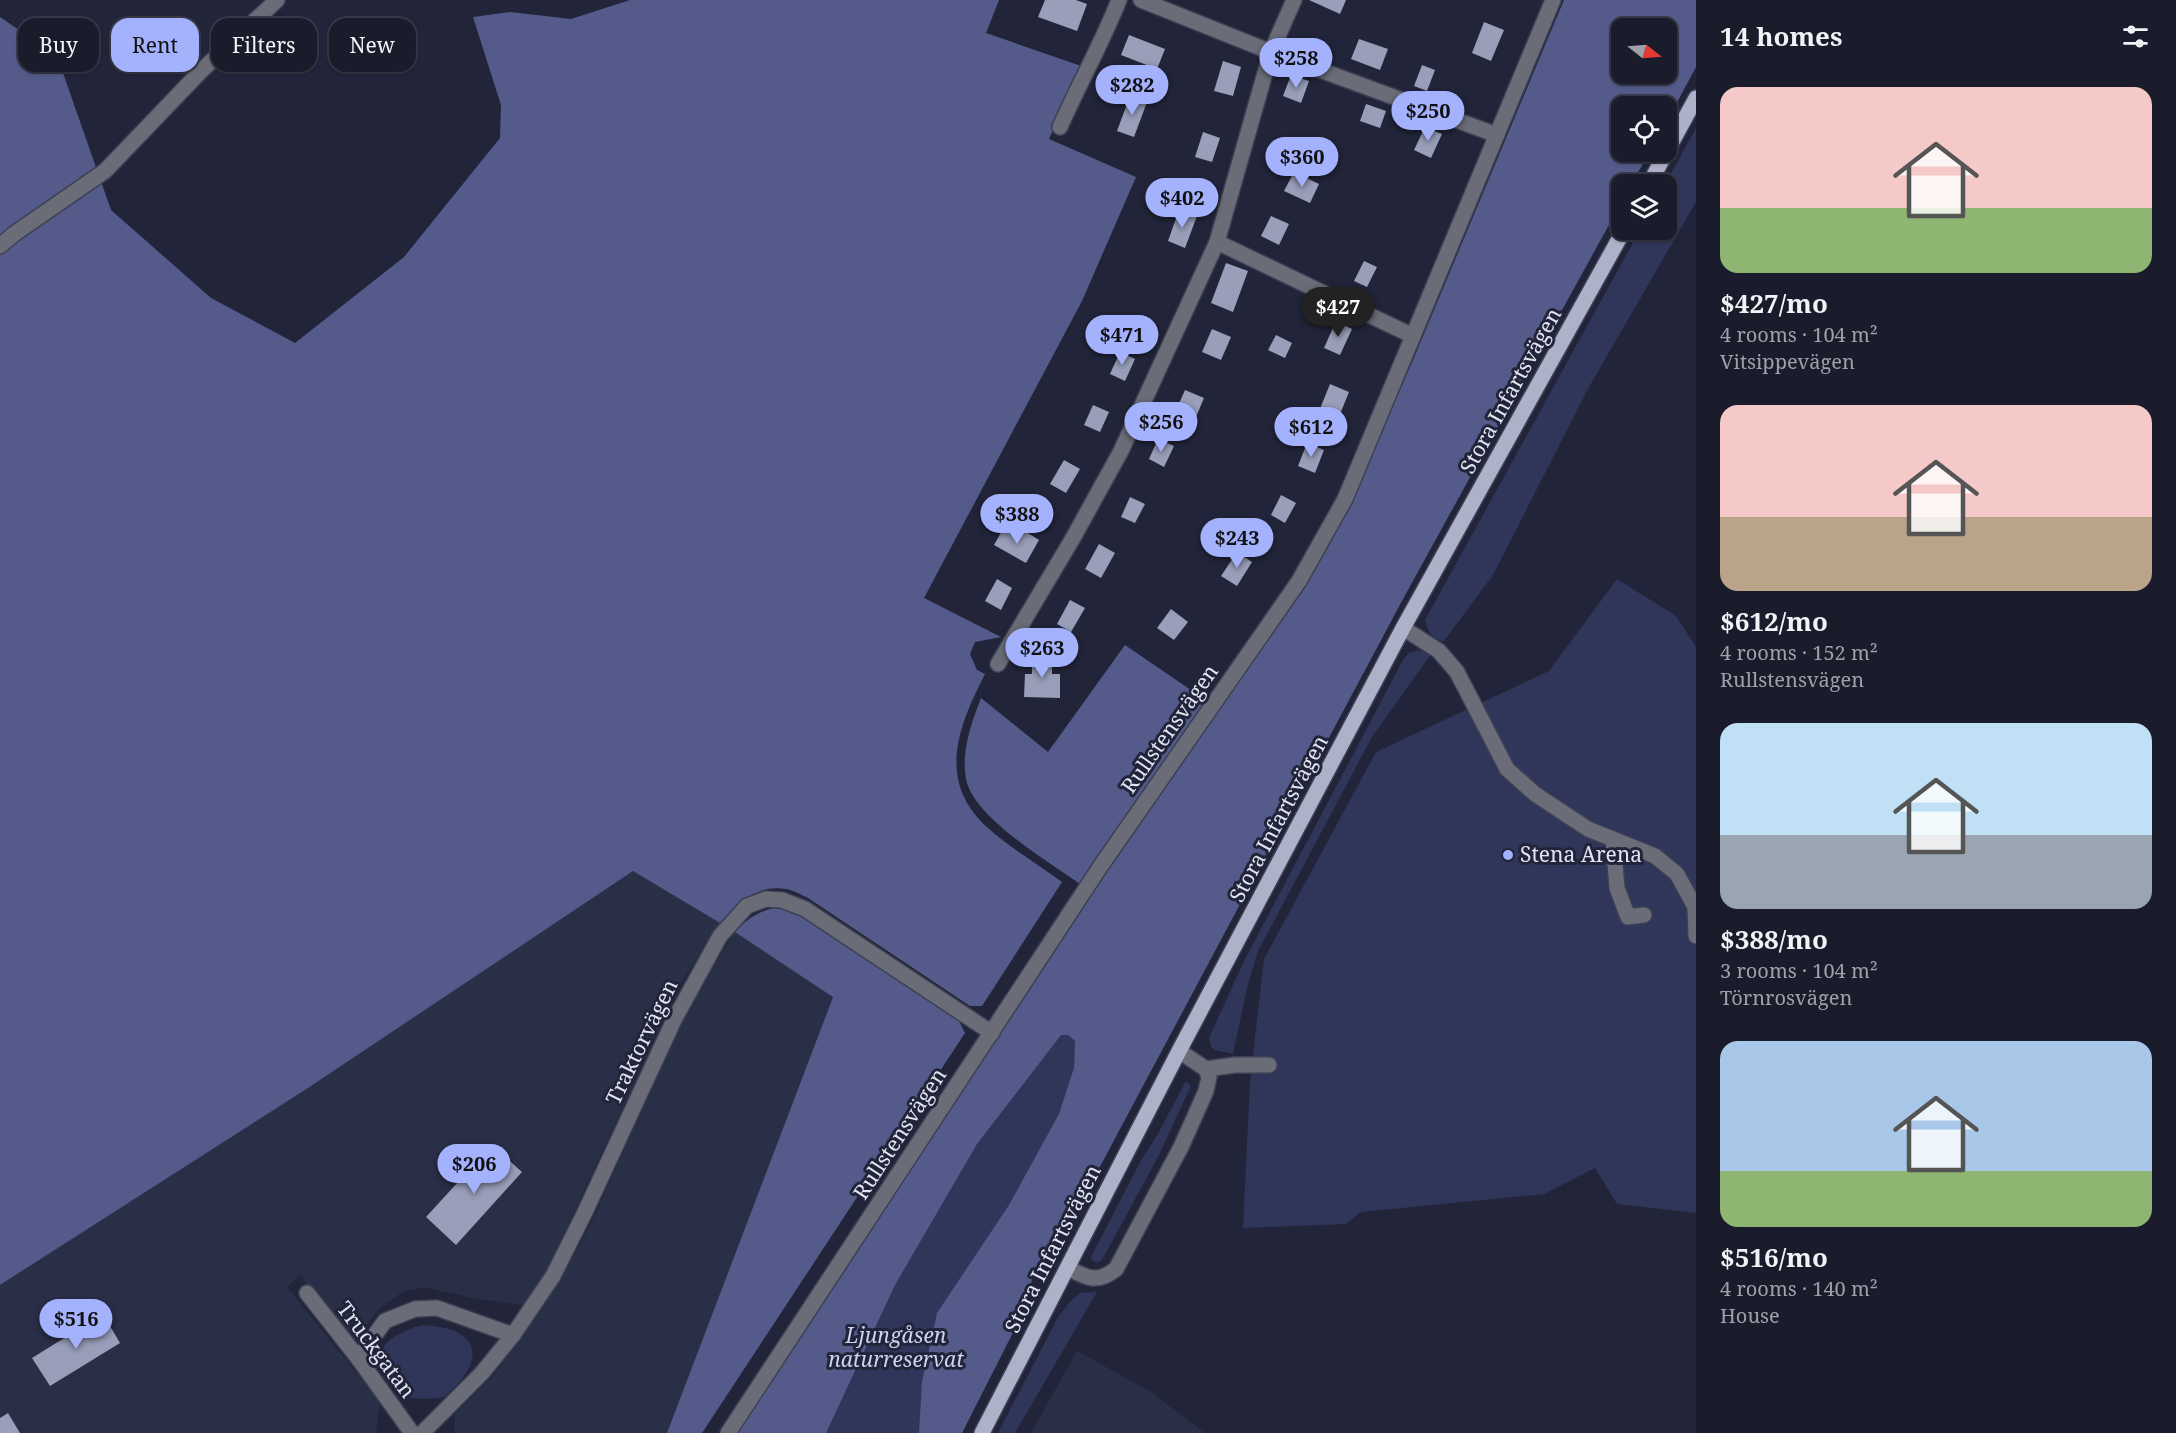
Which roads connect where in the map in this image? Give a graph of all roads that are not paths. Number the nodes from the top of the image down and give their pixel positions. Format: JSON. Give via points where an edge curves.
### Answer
{"nodes":[{"id":1,"x":277,"y":0,"type":"edge"},
{"id":2,"x":1119,"y":0,"type":"edge"},
{"id":3,"x":1141,"y":0,"type":"edge"},
{"id":4,"x":1294,"y":0,"type":"edge"},
{"id":5,"x":1553,"y":0,"type":"edge"},
{"id":6,"x":1271,"y":52,"type":"junction"},
{"id":7,"x":1696,"y":98,"type":"edge"},
{"id":8,"x":1060,"y":127,"type":"dead end"},
{"id":9,"x":1497,"y":135,"type":"junction"},
{"id":10,"x":1654,"y":174,"type":"edge"},
{"id":11,"x":1618,"y":240,"type":"edge"},
{"id":12,"x":1216,"y":242,"type":"junction"},
{"id":13,"x":0,"y":246,"type":"edge"},
{"id":14,"x":1413,"y":336,"type":"junction"},
{"id":15,"x":1404,"y":628,"type":"junction"},
{"id":16,"x":998,"y":664,"type":"dead end"},
{"id":17,"x":1613,"y":839,"type":"junction"},
{"id":18,"x":1644,"y":915,"type":"dead end"},
{"id":19,"x":1696,"y":936,"type":"edge"},
{"id":20,"x":992,"y":1033,"type":"junction"},
{"id":21,"x":1179,"y":1051,"type":"junction"},
{"id":22,"x":1269,"y":1065,"type":"dead end"},
{"id":23,"x":1206,"y":1069,"type":"junction"},
{"id":24,"x":1068,"y":1268,"type":"junction"},
{"id":25,"x":307,"y":1293,"type":"dead end"},
{"id":26,"x":513,"y":1335,"type":"junction"},
{"id":27,"x":358,"y":1358,"type":"junction"},
{"id":28,"x":412,"y":1433,"type":"edge"},
{"id":29,"x":422,"y":1433,"type":"edge"},
{"id":30,"x":728,"y":1433,"type":"edge"},
{"id":31,"x":982,"y":1433,"type":"edge"}],
"edges":[{"from":1,"to":13,"type":"street","via":[[201,71],[105,171]]},
{"from":2,"to":8,"type":"street"},
{"from":3,"to":6,"type":"street"},
{"from":4,"to":6,"type":"street"},
{"from":5,"to":9,"type":"street","name":"Rullstensvägen"},
{"from":6,"to":9,"type":"street"},
{"from":6,"to":12,"type":"street"},
{"from":7,"to":10,"type":"main road"},
{"from":9,"to":14,"type":"street","name":"Rullstensvägen"},
{"from":11,"to":15,"type":"main road","name":"Stora Infartsvägen"},
{"from":12,"to":14,"type":"street"},
{"from":12,"to":16,"type":"street","via":[[1121,451]]},
{"from":14,"to":20,"type":"street","name":"Rullstensvägen","via":[[1345,499],[1321,545],[1100,867]]},
{"from":15,"to":17,"type":"street","via":[[1439,651],[1457,672],[1507,769],[1535,794],[1588,829]]},
{"from":15,"to":21,"type":"main road","name":"Stora Infartsvägen"},
{"from":17,"to":18,"type":"street","via":[[1617,888],[1628,917]]},
{"from":17,"to":19,"type":"street","via":[[1655,856],[1677,874],[1695,907]]},
{"from":20,"to":26,"type":"street","name":"Traktorvägen","via":[[805,909],[782,900],[766,899],[747,906],[720,936],[674,1020],[553,1276]]},
{"from":20,"to":30,"type":"street","name":"Rullstensvägen"},
{"from":21,"to":23,"type":"street"},
{"from":21,"to":24,"type":"main road","name":"Stora Infartsvägen"},
{"from":22,"to":23,"type":"street"},
{"from":23,"to":24,"type":"street","via":[[1206,1091],[1181,1147],[1116,1269],[1105,1277],[1089,1278]]},
{"from":24,"to":31,"type":"main road","name":"Stora Infartsvägen"},
{"from":25,"to":27,"type":"street","name":"Truckgatan"},
{"from":26,"to":27,"type":"street","via":[[437,1308],[415,1310],[385,1321]]},
{"from":26,"to":29,"type":"street","name":"Traktorvägen","via":[[482,1373]]},
{"from":27,"to":28,"type":"street","name":"Truckgatan"}]}
